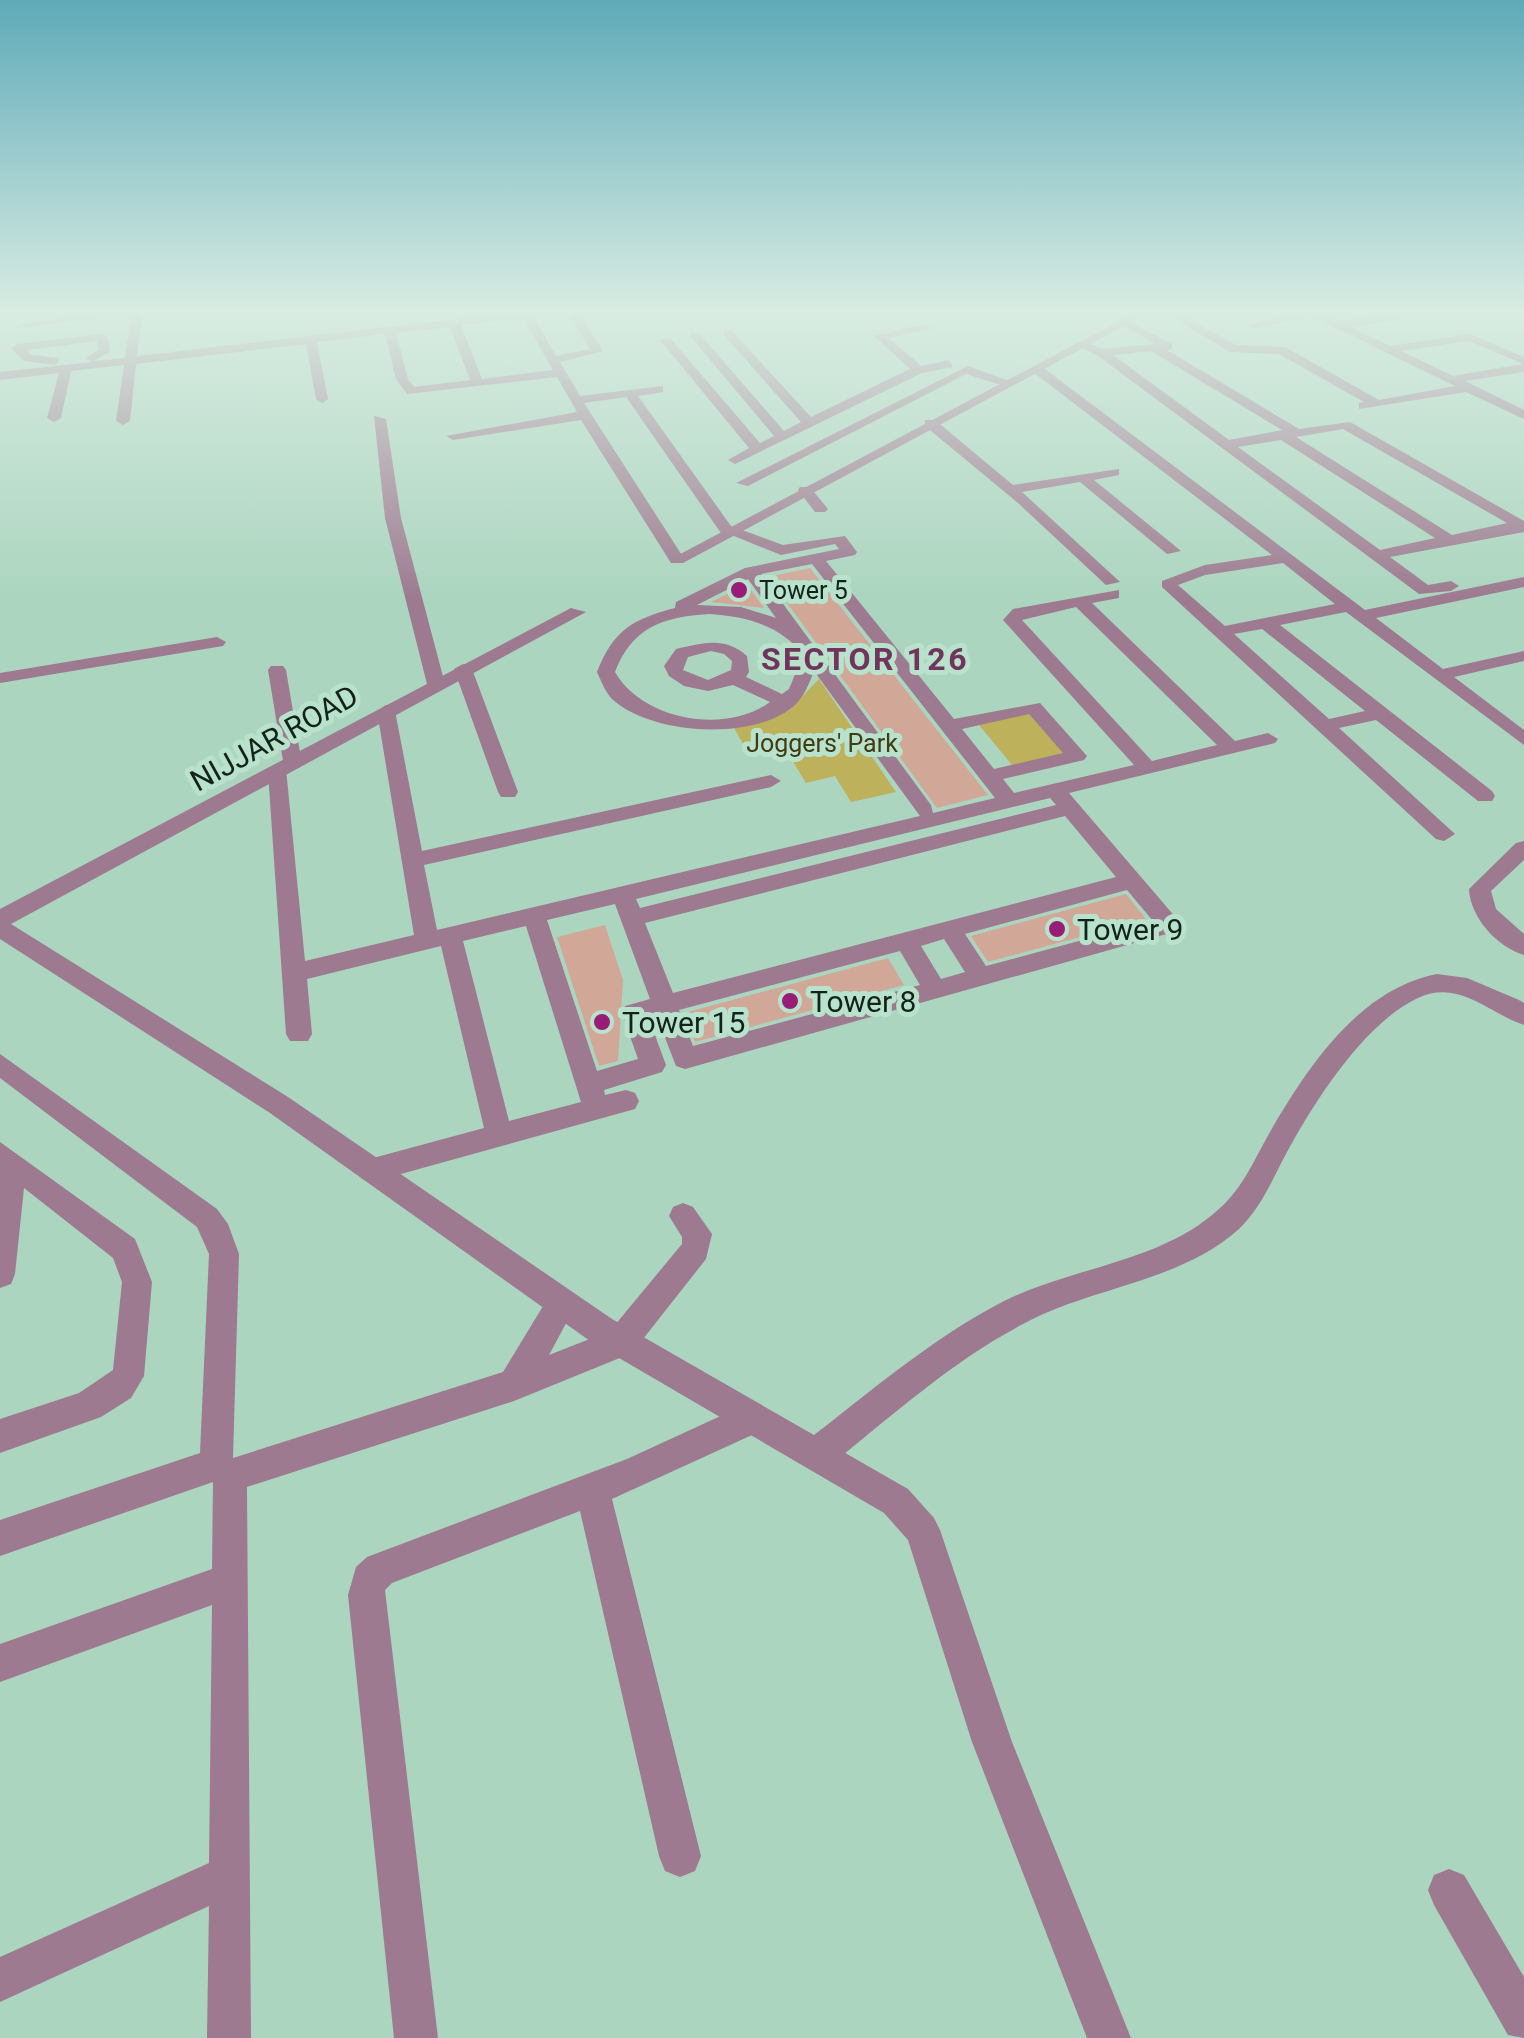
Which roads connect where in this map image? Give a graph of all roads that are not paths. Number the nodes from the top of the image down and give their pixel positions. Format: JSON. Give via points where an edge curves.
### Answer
{"nodes":[{"id":1,"x":56,"y":409,"type":"edge"},
{"id":2,"x":124,"y":409,"type":"edge"},
{"id":3,"x":581,"y":409,"type":"edge"},
{"id":4,"x":642,"y":409,"type":"edge"},
{"id":5,"x":724,"y":409,"type":"edge"},
{"id":6,"x":758,"y":409,"type":"edge"},
{"id":7,"x":797,"y":409,"type":"edge"},
{"id":8,"x":840,"y":409,"type":"edge"},
{"id":9,"x":878,"y":409,"type":"edge"},
{"id":10,"x":957,"y":409,"type":"edge"},
{"id":11,"x":1090,"y":409,"type":"edge"},
{"id":12,"x":1176,"y":409,"type":"edge"},
{"id":13,"x":1250,"y":409,"type":"edge"},
{"id":14,"x":1269,"y":409,"type":"edge"},
{"id":15,"x":1347,"y":409,"type":"edge"},
{"id":16,"x":1336,"y":411,"type":"dead end"},
{"id":17,"x":585,"y":415,"type":"junction"},
{"id":18,"x":1282,"y":417,"type":"dead end"},
{"id":19,"x":54,"y":418,"type":"dead end"},
{"id":20,"x":379,"y":420,"type":"dead end"},
{"id":21,"x":122,"y":421,"type":"dead end"},
{"id":22,"x":930,"y":423,"type":"junction"},
{"id":23,"x":810,"y":424,"type":"junction"},
{"id":24,"x":1288,"y":433,"type":"junction"},
{"id":25,"x":453,"y":436,"type":"dead end"},
{"id":26,"x":782,"y":437,"type":"junction"},
{"id":27,"x":1223,"y":445,"type":"junction"},
{"id":28,"x":757,"y":448,"type":"junction"},
{"id":29,"x":735,"y":460,"type":"dead end"},
{"id":30,"x":1114,"y":472,"type":"dead end"},
{"id":31,"x":1082,"y":477,"type":"junction"},
{"id":32,"x":744,"y":483,"type":"dead end"},
{"id":33,"x":804,"y":490,"type":"junction"},
{"id":34,"x":1008,"y":490,"type":"junction"},
{"id":35,"x":820,"y":509,"type":"dead end"},
{"id":36,"x":1522,"y":526,"type":"edge"},
{"id":37,"x":734,"y":530,"type":"junction"},
{"id":38,"x":1449,"y":540,"type":"junction"},
{"id":39,"x":1173,"y":551,"type":"dead end"},
{"id":40,"x":1377,"y":555,"type":"junction"},
{"id":41,"x":786,"y":556,"type":"junction"},
{"id":42,"x":1286,"y":558,"type":"junction"},
{"id":43,"x":816,"y":559,"type":"junction"},
{"id":44,"x":751,"y":570,"type":"junction"},
{"id":45,"x":1524,"y":572,"type":"edge"},
{"id":46,"x":1524,"y":582,"type":"edge"},
{"id":47,"x":1079,"y":600,"type":"junction"},
{"id":48,"x":1355,"y":611,"type":"junction"},
{"id":49,"x":577,"y":612,"type":"dead end"},
{"id":50,"x":1266,"y":623,"type":"junction"},
{"id":51,"x":1220,"y":632,"type":"junction"},
{"id":52,"x":661,"y":635,"type":"junction"},
{"id":53,"x":800,"y":638,"type":"junction"},
{"id":54,"x":217,"y":642,"type":"dead end"},
{"id":55,"x":812,"y":655,"type":"junction"},
{"id":56,"x":1523,"y":658,"type":"edge"},
{"id":57,"x":464,"y":669,"type":"junction"},
{"id":58,"x":277,"y":670,"type":"dead end"},
{"id":59,"x":1440,"y":675,"type":"junction"},
{"id":60,"x":0,"y":678,"type":"edge"},
{"id":61,"x":734,"y":678,"type":"junction"},
{"id":62,"x":436,"y":684,"type":"junction"},
{"id":63,"x":787,"y":702,"type":"junction"},
{"id":64,"x":386,"y":711,"type":"junction"},
{"id":65,"x":1380,"y":713,"type":"junction"},
{"id":66,"x":949,"y":726,"type":"junction"},
{"id":67,"x":1324,"y":726,"type":"junction"},
{"id":68,"x":1268,"y":739,"type":"dead end"},
{"id":69,"x":1524,"y":739,"type":"edge"},
{"id":70,"x":1232,"y":748,"type":"junction"},
{"id":71,"x":285,"y":768,"type":"junction"},
{"id":72,"x":1148,"y":768,"type":"junction"},
{"id":73,"x":990,"y":776,"type":"junction"},
{"id":74,"x":771,"y":781,"type":"dead end"},
{"id":75,"x":508,"y":792,"type":"dead end"},
{"id":76,"x":1484,"y":796,"type":"dead end"},
{"id":77,"x":1062,"y":799,"type":"junction"},
{"id":78,"x":1010,"y":801,"type":"junction"},
{"id":79,"x":924,"y":810,"type":"dead end"},
{"id":80,"x":1444,"y":834,"type":"dead end"},
{"id":81,"x":1524,"y":848,"type":"edge"},
{"id":82,"x":413,"y":860,"type":"junction"},
{"id":83,"x":1132,"y":881,"type":"junction"},
{"id":84,"x":623,"y":894,"type":"junction"},
{"id":85,"x":534,"y":915,"type":"junction"},
{"id":86,"x":632,"y":918,"type":"junction"},
{"id":87,"x":0,"y":919,"type":"edge"},
{"id":88,"x":0,"y":928,"type":"edge"},
{"id":89,"x":950,"y":929,"type":"junction"},
{"id":90,"x":438,"y":938,"type":"junction"},
{"id":91,"x":906,"y":941,"type":"junction"},
{"id":92,"x":1524,"y":946,"type":"edge"},
{"id":93,"x":294,"y":973,"type":"junction"},
{"id":94,"x":981,"y":978,"type":"junction"},
{"id":95,"x":935,"y":990,"type":"junction"},
{"id":96,"x":664,"y":1005,"type":"junction"},
{"id":97,"x":1524,"y":1015,"type":"edge"},
{"id":98,"x":299,"y":1034,"type":"dead end"},
{"id":99,"x":0,"y":1064,"type":"edge"},
{"id":100,"x":593,"y":1096,"type":"junction"},
{"id":101,"x":626,"y":1101,"type":"dead end"},
{"id":102,"x":499,"y":1134,"type":"junction"},
{"id":103,"x":6,"y":1159,"type":"edge"},
{"id":104,"x":372,"y":1170,"type":"junction"},
{"id":105,"x":683,"y":1216,"type":"dead end"},
{"id":106,"x":0,"y":1274,"type":"edge"},
{"id":107,"x":562,"y":1303,"type":"junction"},
{"id":108,"x":621,"y":1342,"type":"junction"},
{"id":109,"x":514,"y":1385,"type":"junction"},
{"id":110,"x":751,"y":1418,"type":"junction"},
{"id":111,"x":0,"y":1436,"type":"edge"},
{"id":112,"x":817,"y":1454,"type":"junction"},
{"id":113,"x":592,"y":1489,"type":"junction"},
{"id":114,"x":0,"y":1538,"type":"edge"},
{"id":115,"x":231,"y":1580,"type":"junction"},
{"id":116,"x":0,"y":1663,"type":"edge"},
{"id":117,"x":680,"y":1856,"type":"dead end"},
{"id":118,"x":230,"y":1876,"type":"junction"},
{"id":119,"x":1449,"y":1890,"type":"dead end"},
{"id":120,"x":0,"y":1980,"type":"edge"},
{"id":121,"x":1524,"y":2019,"type":"edge"},
{"id":122,"x":229,"y":2038,"type":"edge"},
{"id":123,"x":416,"y":2038,"type":"edge"},
{"id":124,"x":1109,"y":2038,"type":"edge"}],
"edges":[{"from":1,"to":19,"type":"street"},
{"from":2,"to":21,"type":"street"},
{"from":3,"to":17,"type":"street"},
{"from":4,"to":37,"type":"street"},
{"from":5,"to":28,"type":"street"},
{"from":6,"to":26,"type":"street"},
{"from":7,"to":23,"type":"street"},
{"from":8,"to":23,"type":"street"},
{"from":9,"to":32,"type":"street"},
{"from":10,"to":22,"type":"street"},
{"from":11,"to":42,"type":"street"},
{"from":12,"to":27,"type":"street"},
{"from":13,"to":24,"type":"street"},
{"from":14,"to":18,"type":"street"},
{"from":15,"to":16,"type":"street"},
{"from":17,"to":25,"type":"street"},
{"from":17,"to":37,"type":"street","via":[[677,560]]},
{"from":20,"to":62,"type":"street","via":[[393,518]]},
{"from":22,"to":33,"type":"street"},
{"from":22,"to":34,"type":"street"},
{"from":23,"to":26,"type":"street"},
{"from":24,"to":27,"type":"street"},
{"from":24,"to":36,"type":"street","via":[[1338,424],[1352,428]]},
{"from":24,"to":38,"type":"street"},
{"from":26,"to":28,"type":"street"},
{"from":27,"to":40,"type":"street"},
{"from":28,"to":29,"type":"street"},
{"from":30,"to":31,"type":"street"},
{"from":31,"to":34,"type":"street"},
{"from":31,"to":39,"type":"street"},
{"from":33,"to":35,"type":"street"},
{"from":33,"to":37,"type":"street"},
{"from":34,"to":47,"type":"street","via":[[1112,588]]},
{"from":36,"to":38,"type":"street"},
{"from":37,"to":41,"type":"street"},
{"from":38,"to":40,"type":"street"},
{"from":40,"to":45,"type":"street","via":[[1431,590]]},
{"from":41,"to":43,"type":"street"},
{"from":41,"to":43,"type":"street","via":[[839,539],[849,552]]},
{"from":41,"to":44,"type":"street"},
{"from":42,"to":48,"type":"street"},
{"from":42,"to":51,"type":"street","via":[[1168,582]]},
{"from":43,"to":66,"type":"street"},
{"from":44,"to":52,"type":"street"},
{"from":44,"to":53,"type":"street"},
{"from":46,"to":48,"type":"street"},
{"from":47,"to":70,"type":"street"},
{"from":47,"to":72,"type":"street","via":[[1012,620]]},
{"from":48,"to":50,"type":"street"},
{"from":48,"to":59,"type":"street"},
{"from":49,"to":57,"type":"street","name":"NIJJAR ROAD"},
{"from":50,"to":51,"type":"street"},
{"from":50,"to":65,"type":"street"},
{"from":51,"to":67,"type":"street"},
{"from":52,"to":53,"type":"street","via":[[698,610],[762,617]]},
{"from":52,"to":61,"type":"street","via":[[680,678],[713,685]]},
{"from":52,"to":61,"type":"street","via":[[730,650],[742,666]]},
{"from":52,"to":63,"type":"street","via":[[609,654],[606,670],[612,687],[647,714],[705,724],[764,714]]},
{"from":53,"to":55,"type":"street"},
{"from":54,"to":60,"type":"street"},
{"from":55,"to":63,"type":"street","via":[[802,688]]},
{"from":55,"to":79,"type":"street"},
{"from":56,"to":59,"type":"street"},
{"from":57,"to":62,"type":"street","name":"NIJJAR ROAD"},
{"from":57,"to":75,"type":"street"},
{"from":58,"to":71,"type":"street"},
{"from":59,"to":69,"type":"street"},
{"from":61,"to":63,"type":"street"},
{"from":62,"to":64,"type":"street","name":"NIJJAR ROAD"},
{"from":64,"to":71,"type":"street","name":"NIJJAR ROAD"},
{"from":64,"to":82,"type":"street"},
{"from":65,"to":67,"type":"street"},
{"from":65,"to":76,"type":"street"},
{"from":66,"to":73,"type":"street"},
{"from":66,"to":73,"type":"street","via":[[1033,707],[1076,756]]},
{"from":67,"to":80,"type":"street"},
{"from":68,"to":70,"type":"street"},
{"from":70,"to":72,"type":"street"},
{"from":71,"to":87,"type":"street","name":"NIJJAR ROAD"},
{"from":71,"to":93,"type":"street"},
{"from":72,"to":77,"type":"street"},
{"from":73,"to":78,"type":"street"},
{"from":74,"to":82,"type":"street"},
{"from":77,"to":78,"type":"street"},
{"from":77,"to":83,"type":"street"},
{"from":77,"to":86,"type":"street"},
{"from":78,"to":84,"type":"street"},
{"from":81,"to":92,"type":"street","via":[[1479,896]]},
{"from":82,"to":90,"type":"street"},
{"from":83,"to":89,"type":"street"},
{"from":83,"to":94,"type":"street","via":[[1169,925]]},
{"from":84,"to":85,"type":"street"},
{"from":84,"to":86,"type":"street"},
{"from":85,"to":90,"type":"street"},
{"from":85,"to":100,"type":"street"},
{"from":86,"to":96,"type":"street"},
{"from":88,"to":104,"type":"street"},
{"from":89,"to":91,"type":"street"},
{"from":89,"to":94,"type":"street"},
{"from":90,"to":93,"type":"street"},
{"from":90,"to":102,"type":"street"},
{"from":91,"to":95,"type":"street"},
{"from":91,"to":96,"type":"street"},
{"from":93,"to":98,"type":"street"},
{"from":94,"to":95,"type":"street"},
{"from":95,"to":96,"type":"street","via":[[685,1060]]},
{"from":96,"to":100,"type":"street","via":[[634,1013],[653,1065]]},
{"from":97,"to":112,"type":"street","via":[[1451,982],[1407,992],[1350,1042],[1290,1120],[1229,1219],[1174,1251],[1016,1311],[966,1340]]},
{"from":99,"to":114,"type":"street","via":[[207,1218],[224,1254],[216,1464]]},
{"from":100,"to":101,"type":"street"},
{"from":100,"to":102,"type":"street"},
{"from":102,"to":104,"type":"street"},
{"from":103,"to":106,"type":"street"},
{"from":103,"to":111,"type":"street","via":[[125,1249],[137,1282],[122,1387]]},
{"from":104,"to":107,"type":"street"},
{"from":105,"to":108,"type":"street","via":[[697,1234],[696,1248]]},
{"from":107,"to":108,"type":"street"},
{"from":107,"to":109,"type":"street"},
{"from":108,"to":109,"type":"street"},
{"from":108,"to":110,"type":"street"},
{"from":109,"to":115,"type":"street","via":[[230,1476]]},
{"from":110,"to":112,"type":"street"},
{"from":110,"to":113,"type":"street"},
{"from":112,"to":124,"type":"street","via":[[880,1489],[922,1530],[992,1742]]},
{"from":113,"to":117,"type":"street"},
{"from":113,"to":123,"type":"street","via":[[380,1570],[370,1580],[366,1595]]},
{"from":115,"to":116,"type":"street"},
{"from":115,"to":118,"type":"street"},
{"from":118,"to":120,"type":"street"},
{"from":118,"to":122,"type":"street"},
{"from":119,"to":121,"type":"street"}]}
